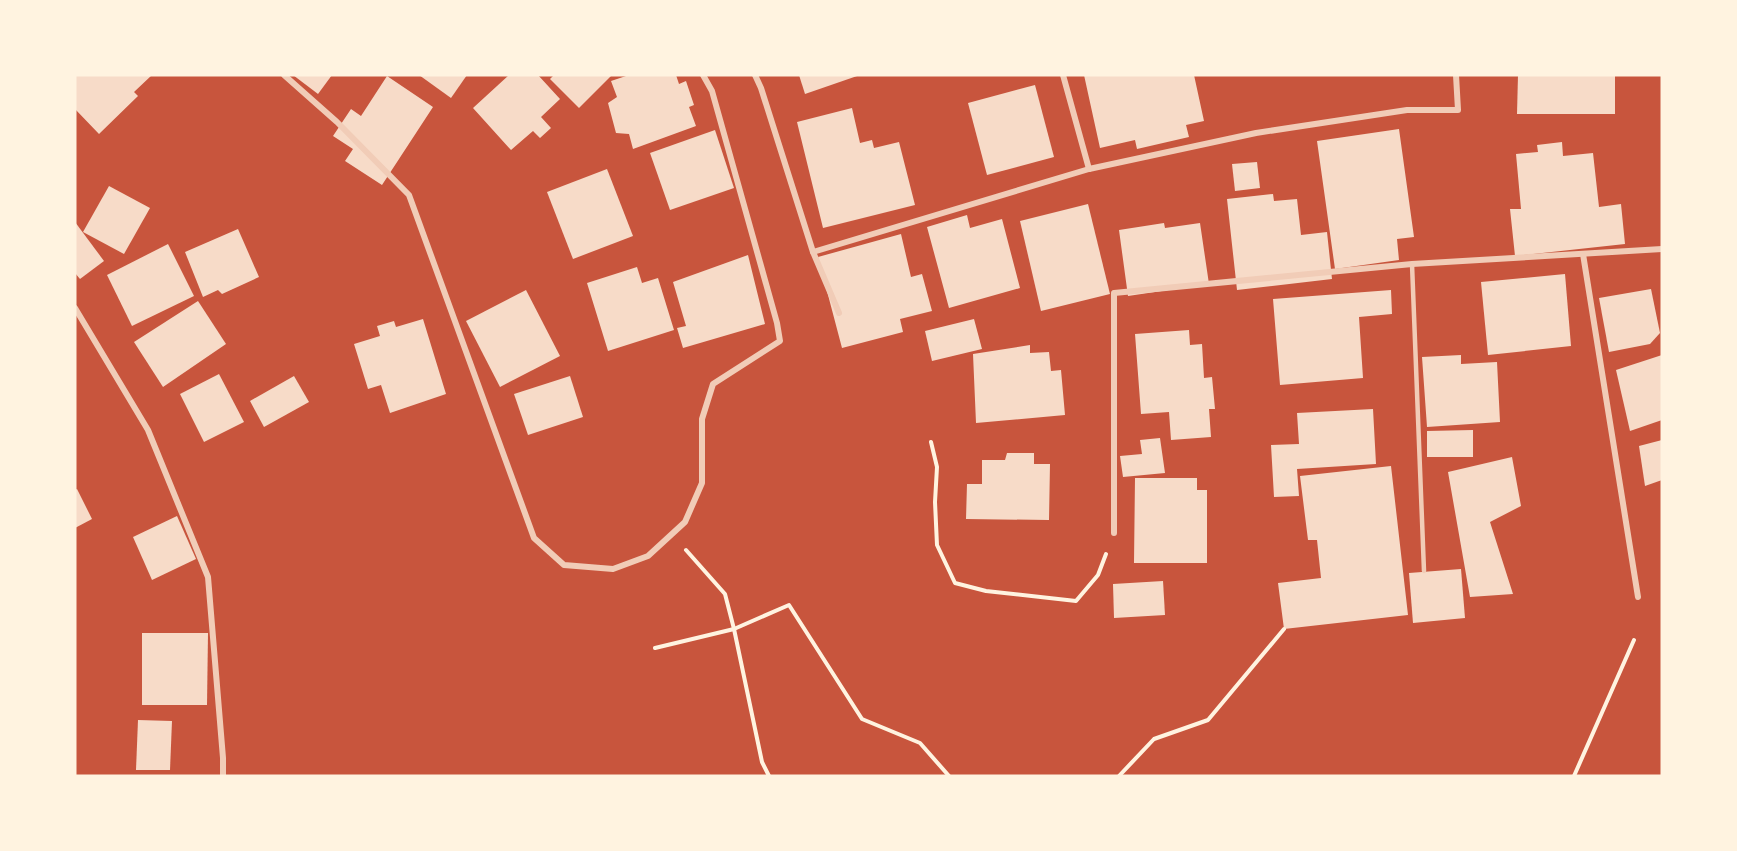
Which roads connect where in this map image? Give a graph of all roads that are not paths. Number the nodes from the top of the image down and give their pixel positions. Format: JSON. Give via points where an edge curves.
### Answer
{"nodes":[{"id":1,"x":284,"y":75,"type":"edge"},
{"id":2,"x":703,"y":75,"type":"edge"},
{"id":3,"x":755,"y":75,"type":"edge"},
{"id":4,"x":1063,"y":75,"type":"edge"},
{"id":5,"x":1456,"y":75,"type":"edge"},
{"id":6,"x":1089,"y":169,"type":"junction"},
{"id":7,"x":1662,"y":249,"type":"edge"},
{"id":8,"x":813,"y":252,"type":"junction"},
{"id":9,"x":1583,"y":254,"type":"junction"},
{"id":10,"x":1412,"y":264,"type":"junction"},
{"id":11,"x":75,"y":308,"type":"edge"},
{"id":12,"x":839,"y":313,"type":"dead end"},
{"id":13,"x":1114,"y":533,"type":"road end"},
{"id":14,"x":1424,"y":571,"type":"dead end"},
{"id":15,"x":1638,"y":597,"type":"dead end"},
{"id":16,"x":223,"y":776,"type":"edge"}],
"edges":[{"from":1,"to":2,"type":"street","via":[[409,195],[534,538],[564,565],[613,569],[648,556],[685,522],[702,483],[702,419],[713,384],[780,341],[712,91]]},
{"from":3,"to":8,"type":"street"},
{"from":4,"to":6,"type":"street"},
{"from":5,"to":6,"type":"street","via":[[1458,110],[1407,110],[1256,133]]},
{"from":6,"to":8,"type":"street"},
{"from":7,"to":9,"type":"street"},
{"from":8,"to":12,"type":"street"},
{"from":9,"to":10,"type":"street"},
{"from":9,"to":15,"type":"street"},
{"from":10,"to":13,"type":"street","via":[[1114,293]]},
{"from":10,"to":14,"type":"lane"},
{"from":11,"to":16,"type":"street","via":[[148,430],[208,577]]}]}
